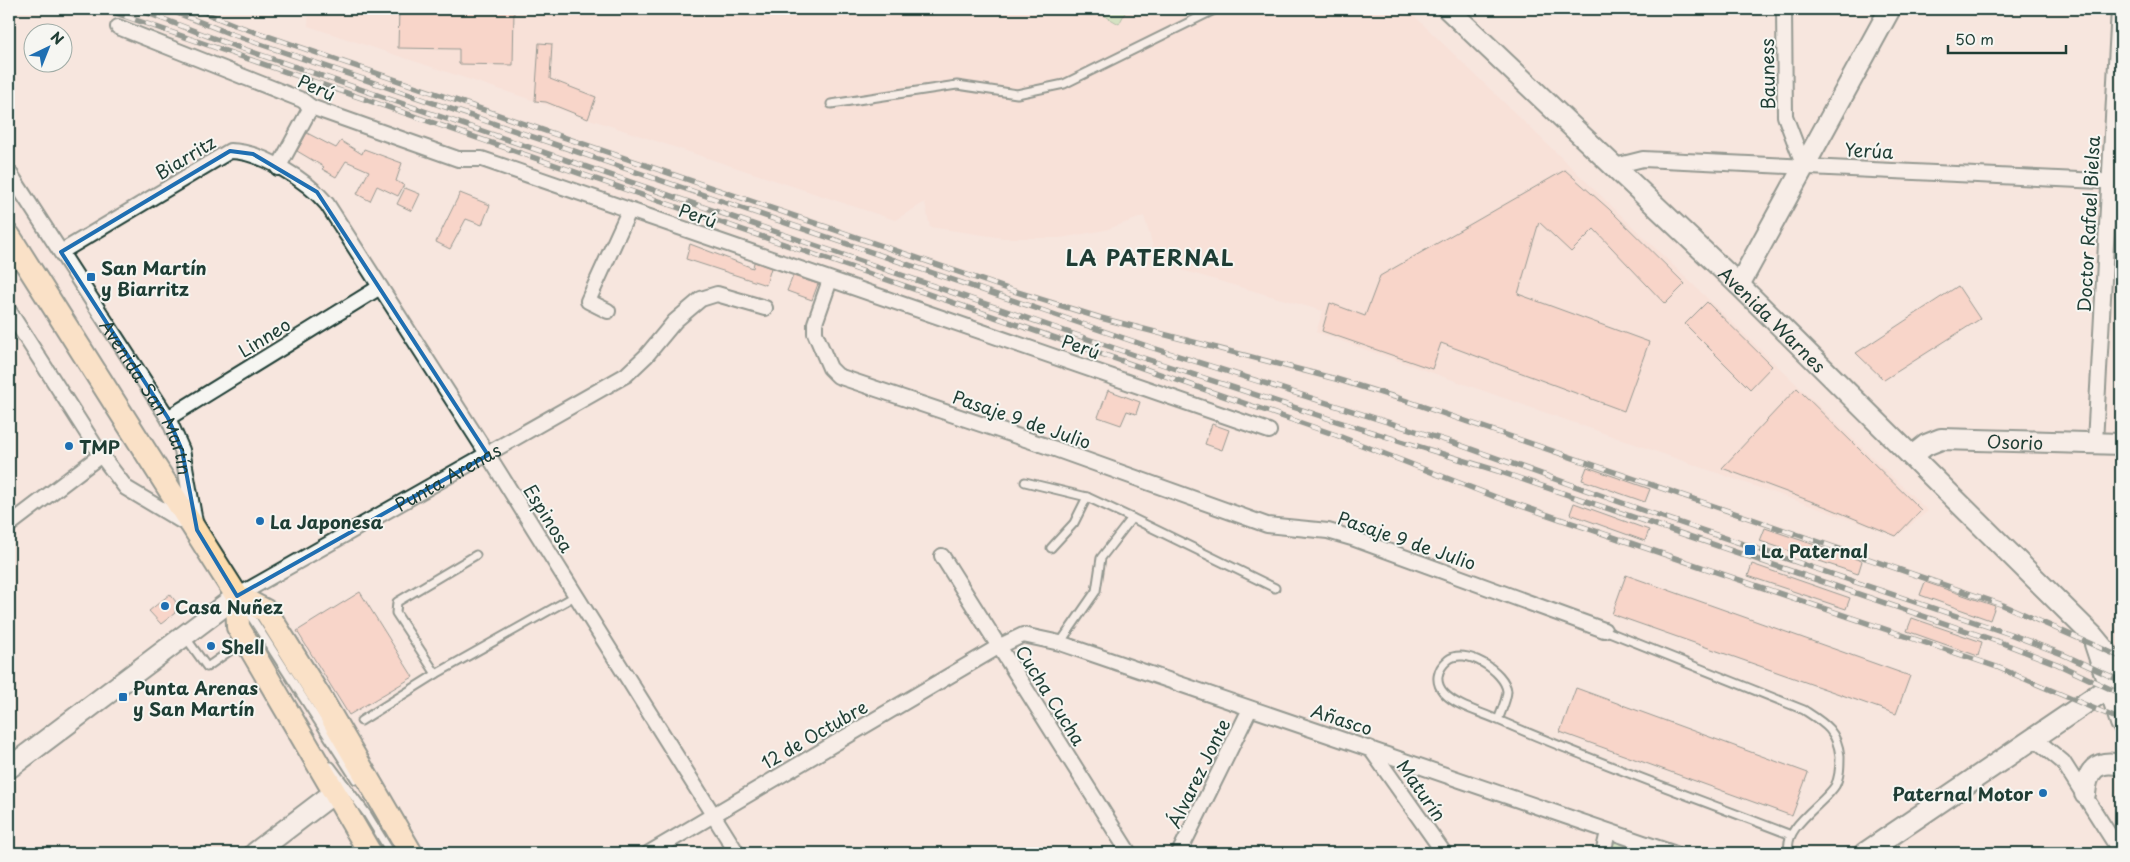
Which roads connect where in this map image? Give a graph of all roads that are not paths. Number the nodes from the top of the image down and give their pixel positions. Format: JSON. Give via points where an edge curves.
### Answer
{"nodes":[{"id":1,"x":1216,"y":9,"type":"edge"},
{"id":2,"x":1448,"y":9,"type":"edge"},
{"id":3,"x":1784,"y":9,"type":"edge"},
{"id":4,"x":1890,"y":9,"type":"edge"},
{"id":5,"x":2119,"y":9,"type":"edge"},
{"id":6,"x":118,"y":27,"type":"dead end"},
{"id":7,"x":831,"y":104,"type":"dead end"},
{"id":8,"x":311,"y":107,"type":"junction"},
{"id":9,"x":1615,"y":166,"type":"junction"},
{"id":10,"x":1804,"y":166,"type":"junction"},
{"id":11,"x":278,"y":168,"type":"junction"},
{"id":12,"x":9,"y":172,"type":"edge"},
{"id":13,"x":2115,"y":181,"type":"edge"},
{"id":14,"x":327,"y":204,"type":"joint"},
{"id":15,"x":628,"y":211,"type":"junction"},
{"id":16,"x":9,"y":236,"type":"edge"},
{"id":17,"x":61,"y":252,"type":"junction"},
{"id":18,"x":830,"y":280,"type":"junction"},
{"id":19,"x":1739,"y":285,"type":"junction"},
{"id":20,"x":380,"y":287,"type":"junction"},
{"id":21,"x":765,"y":308,"type":"dead end"},
{"id":22,"x":9,"y":310,"type":"edge"},
{"id":23,"x":608,"y":311,"type":"dead end"},
{"id":24,"x":168,"y":418,"type":"junction"},
{"id":25,"x":1270,"y":431,"type":"dead end"},
{"id":26,"x":2095,"y":442,"type":"junction"},
{"id":27,"x":2121,"y":444,"type":"edge"},
{"id":28,"x":101,"y":455,"type":"junction"},
{"id":29,"x":488,"y":455,"type":"junction"},
{"id":30,"x":1912,"y":456,"type":"junction"},
{"id":31,"x":1025,"y":482,"type":"dead end"},
{"id":32,"x":1087,"y":498,"type":"junction"},
{"id":33,"x":1132,"y":518,"type":"junction"},
{"id":34,"x":9,"y":525,"type":"edge"},
{"id":35,"x":197,"y":530,"type":"junction"},
{"id":36,"x":1051,"y":548,"type":"dead end"},
{"id":37,"x":476,"y":555,"type":"dead end"},
{"id":38,"x":942,"y":556,"type":"dead end"},
{"id":39,"x":1275,"y":588,"type":"dead end"},
{"id":40,"x":237,"y":596,"type":"junction"},
{"id":41,"x":575,"y":596,"type":"junction"},
{"id":42,"x":1604,"y":630,"type":"joint"},
{"id":43,"x":2092,"y":635,"type":"junction"},
{"id":44,"x":184,"y":636,"type":"junction"},
{"id":45,"x":245,"y":640,"type":"junction"},
{"id":46,"x":1060,"y":642,"type":"junction"},
{"id":47,"x":998,"y":647,"type":"junction"},
{"id":48,"x":2121,"y":649,"type":"edge"},
{"id":49,"x":2121,"y":670,"type":"edge"},
{"id":50,"x":436,"y":674,"type":"junction"},
{"id":51,"x":271,"y":683,"type":"junction"},
{"id":52,"x":2115,"y":683,"type":"edge"},
{"id":53,"x":323,"y":702,"type":"junction"},
{"id":54,"x":1250,"y":709,"type":"junction"},
{"id":55,"x":1498,"y":720,"type":"junction"},
{"id":56,"x":361,"y":721,"type":"dead end"},
{"id":57,"x":2121,"y":723,"type":"edge"},
{"id":58,"x":2035,"y":739,"type":"junction"},
{"id":59,"x":1370,"y":748,"type":"junction"},
{"id":60,"x":321,"y":752,"type":"dead end"},
{"id":61,"x":326,"y":759,"type":"dead end"},
{"id":62,"x":342,"y":760,"type":"junction"},
{"id":63,"x":2121,"y":765,"type":"edge"},
{"id":64,"x":9,"y":768,"type":"edge"},
{"id":65,"x":358,"y":783,"type":"dead end"},
{"id":66,"x":335,"y":792,"type":"junction"},
{"id":67,"x":2084,"y":794,"type":"junction"},
{"id":68,"x":714,"y":815,"type":"junction"},
{"id":69,"x":1608,"y":832,"type":"junction"},
{"id":70,"x":1791,"y":835,"type":"junction"},
{"id":71,"x":1632,"y":847,"type":"edge"},
{"id":72,"x":404,"y":849,"type":"edge"},
{"id":73,"x":255,"y":853,"type":"edge"},
{"id":74,"x":370,"y":853,"type":"edge"},
{"id":75,"x":391,"y":853,"type":"edge"},
{"id":76,"x":401,"y":853,"type":"edge"},
{"id":77,"x":649,"y":853,"type":"edge"},
{"id":78,"x":737,"y":853,"type":"edge"},
{"id":79,"x":1129,"y":853,"type":"edge"},
{"id":80,"x":1179,"y":853,"type":"edge"},
{"id":81,"x":1444,"y":853,"type":"edge"},
{"id":82,"x":1603,"y":853,"type":"edge"},
{"id":83,"x":1673,"y":853,"type":"edge"},
{"id":84,"x":1790,"y":853,"type":"edge"},
{"id":85,"x":1865,"y":853,"type":"edge"},
{"id":86,"x":2121,"y":853,"type":"edge"}],
"edges":[{"from":1,"to":7,"type":"lane","via":[[1064,84],[1016,94],[958,85]]},
{"from":2,"to":9,"type":"main road","name":"Avenida Warnes"},
{"from":3,"to":10,"type":"street","name":"Bauness","via":[[1785,116]]},
{"from":4,"to":10,"type":"main road"},
{"from":5,"to":13,"type":"street","name":"Doctor Rafael Bielsa"},
{"from":6,"to":8,"type":"street","name":"Perú","via":[[302,100]]},
{"from":8,"to":11,"type":"street"},
{"from":8,"to":15,"type":"street","name":"Perú","via":[[458,160],[482,159]]},
{"from":9,"to":10,"type":"street","name":"Yerúa","via":[[1643,159]]},
{"from":9,"to":19,"type":"main road","name":"Avenida Warnes"},
{"from":10,"to":13,"type":"street","name":"Yerúa"},
{"from":10,"to":19,"type":"main road"},
{"from":11,"to":14,"type":"street","name":"Biarritz","via":[[307,185]]},
{"from":11,"to":17,"type":"street","name":"Biarritz","via":[[253,154],[230,151]]},
{"from":12,"to":17,"type":"street","name":"Avenida San Martín"},
{"from":13,"to":26,"type":"street","name":"Doctor Rafael Bielsa"},
{"from":14,"to":20,"type":"street","name":"Espinosa"},
{"from":15,"to":18,"type":"street","name":"Perú"},
{"from":15,"to":23,"type":"street","via":[[588,301]]},
{"from":16,"to":35,"type":"main road","name":"Avenida San Martín"},
{"from":17,"to":24,"type":"street","name":"Avenida San Martín"},
{"from":18,"to":25,"type":"street","name":"Perú"},
{"from":18,"to":42,"type":"street","name":"Pasaje 9 de Julio","via":[[814,333],[830,368],[838,376],[1267,525],[1328,531],[1352,538]]},
{"from":19,"to":30,"type":"main road","name":"Avenida Warnes"},
{"from":20,"to":24,"type":"street","name":"Linneo"},
{"from":20,"to":29,"type":"street","name":"Espinosa"},
{"from":21,"to":29,"type":"street","name":"Punta Arenas","via":[[717,294],[702,299],[675,321],[626,375]]},
{"from":22,"to":28,"type":"street","name":"Avenida San Martín"},
{"from":24,"to":35,"type":"street","name":"Avenida San Martín","via":[[182,450]]},
{"from":26,"to":27,"type":"main road","name":"Osorio"},
{"from":26,"to":30,"type":"main road","name":"Osorio","via":[[1941,439]]},
{"from":28,"to":34,"type":"street"},
{"from":28,"to":35,"type":"street","name":"Avenida San Martín","via":[[126,488]]},
{"from":29,"to":40,"type":"street","name":"Punta Arenas"},
{"from":29,"to":41,"type":"street","name":"Espinosa"},
{"from":30,"to":43,"type":"main road","name":"Avenida Warnes"},
{"from":31,"to":32,"type":"lane"},
{"from":32,"to":33,"type":"lane"},
{"from":32,"to":36,"type":"lane","via":[[1074,524]]},
{"from":33,"to":39,"type":"lane"},
{"from":33,"to":46,"type":"lane","via":[[1100,558],[1096,591]]},
{"from":35,"to":40,"type":"main road","name":"Avenida San Martín"},
{"from":37,"to":50,"type":"lane","via":[[397,602],[395,607]]},
{"from":38,"to":47,"type":"street","name":"Cucha Cucha"},
{"from":40,"to":44,"type":"main road","name":"Punta Arenas"},
{"from":40,"to":45,"type":"main road","name":"Avenida San Martín","via":[[238,628]]},
{"from":40,"to":53,"type":"main road","via":[[266,611]]},
{"from":40,"to":62,"type":"lane"},
{"from":41,"to":50,"type":"lane"},
{"from":41,"to":68,"type":"street","name":"Espinosa"},
{"from":42,"to":70,"type":"lane","name":"Pasaje 9 de Julio","via":[[1804,710],[1828,725],[1838,743],[1840,768],[1835,786]]},
{"from":43,"to":48,"type":"main road"},
{"from":43,"to":49,"type":"main road","name":"Avenida Warnes"},
{"from":43,"to":52,"type":"main road","name":"Avenida Warnes"},
{"from":44,"to":45,"type":"lane","via":[[207,667]]},
{"from":44,"to":64,"type":"main road","name":"Punta Arenas"},
{"from":45,"to":51,"type":"main road","name":"Avenida San Martín"},
{"from":46,"to":47,"type":"street","name":"Añasco","via":[[1023,635]]},
{"from":46,"to":54,"type":"street","name":"Añasco"},
{"from":47,"to":68,"type":"street","name":"12 de Octubre"},
{"from":47,"to":79,"type":"street","name":"Cucha Cucha"},
{"from":50,"to":56,"type":"lane"},
{"from":51,"to":60,"type":"lane"},
{"from":51,"to":66,"type":"main road","name":"Avenida San Martín"},
{"from":52,"to":57,"type":"main road","name":"Avenida Warnes"},
{"from":52,"to":58,"type":"main road"},
{"from":53,"to":62,"type":"lane"},
{"from":53,"to":72,"type":"main road"},
{"from":54,"to":59,"type":"street","name":"Añasco"},
{"from":54,"to":80,"type":"street","name":"Álvarez Jonte"},
{"from":55,"to":55,"type":"lane","via":[[1442,692],[1437,680],[1438,671],[1449,659],[1461,655],[1486,664],[1502,677],[1507,691]]},
{"from":55,"to":70,"type":"lane"},
{"from":58,"to":67,"type":"street","via":[[2063,762]]},
{"from":58,"to":85,"type":"main road"},
{"from":59,"to":69,"type":"street","name":"Añasco"},
{"from":59,"to":81,"type":"street","name":"Maturín"},
{"from":61,"to":75,"type":"lane"},
{"from":62,"to":65,"type":"lane"},
{"from":63,"to":67,"type":"main road","via":[[2106,763],[2097,766],[2086,780]]},
{"from":66,"to":73,"type":"main road"},
{"from":66,"to":74,"type":"main road","name":"Avenida San Martín"},
{"from":67,"to":86,"type":"street"},
{"from":68,"to":77,"type":"street","name":"12 de Octubre"},
{"from":68,"to":78,"type":"street","name":"Espinosa"},
{"from":69,"to":71,"type":"street","name":"Añasco"},
{"from":69,"to":82,"type":"street"},
{"from":70,"to":84,"type":"lane"},
{"from":71,"to":83,"type":"street","name":"Añasco"},
{"from":72,"to":76,"type":"lane"}]}
